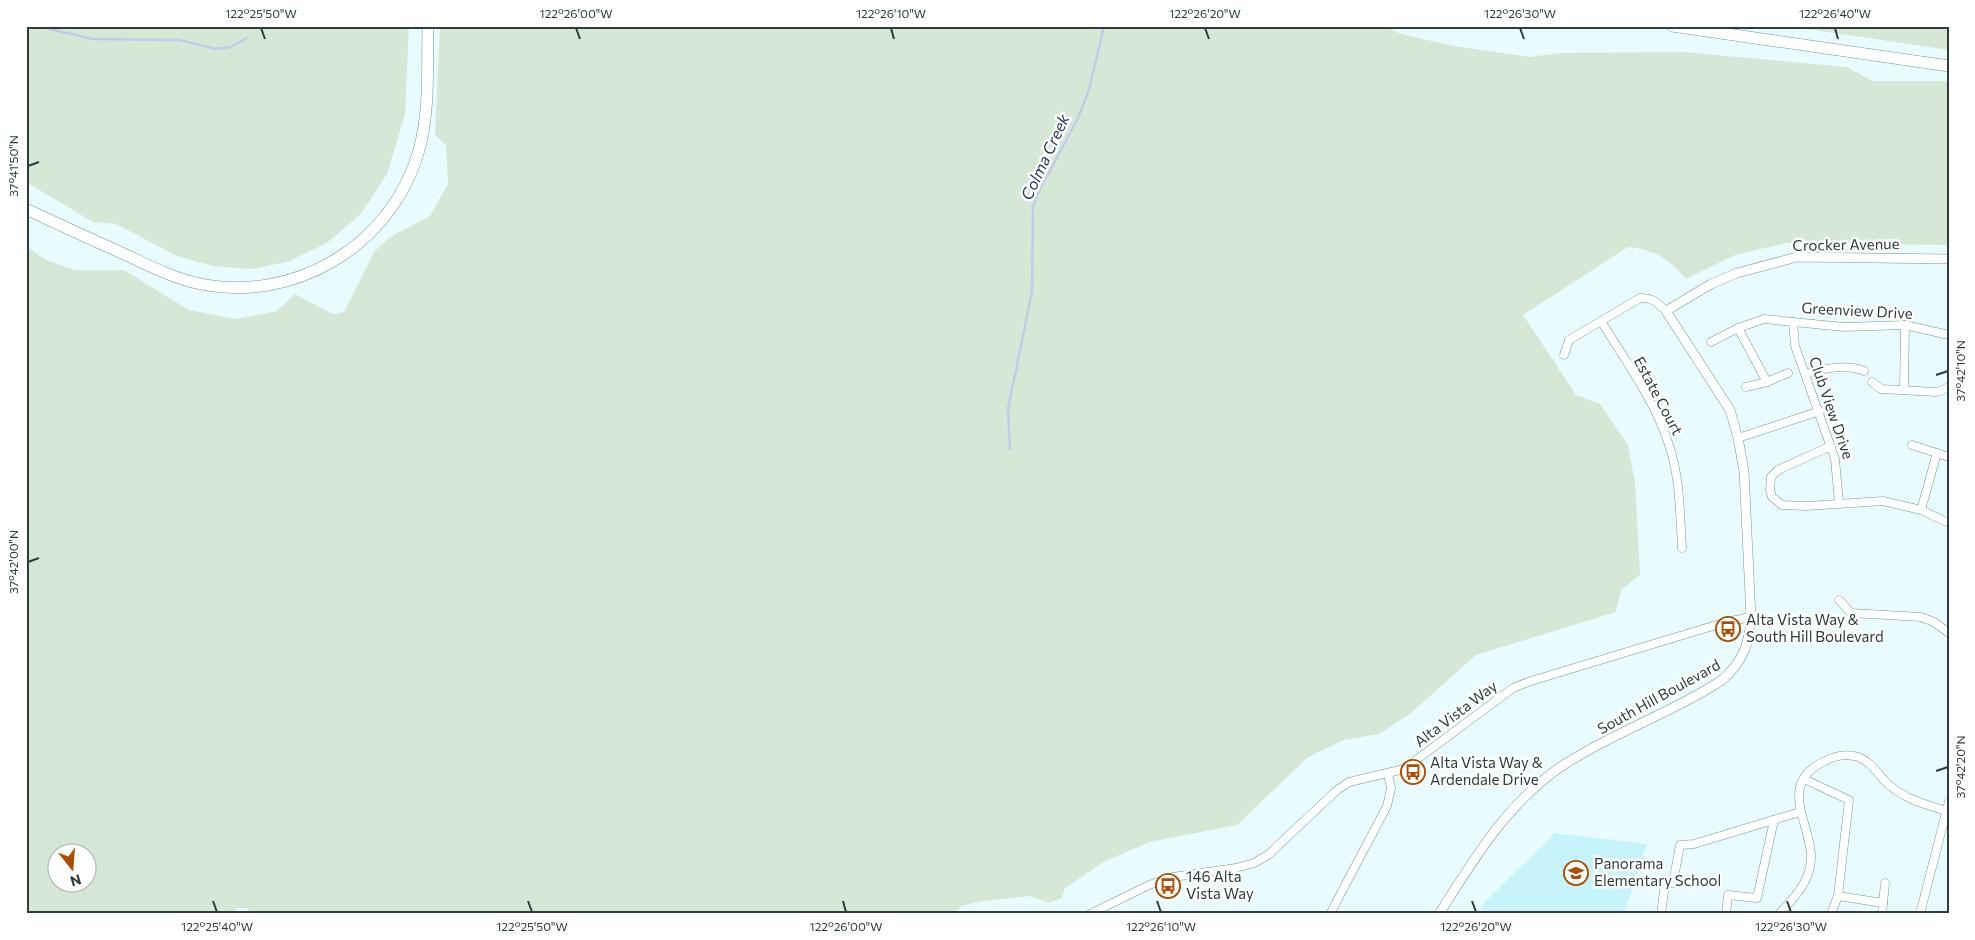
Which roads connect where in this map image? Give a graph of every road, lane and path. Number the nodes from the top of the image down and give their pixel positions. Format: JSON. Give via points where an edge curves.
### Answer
{"nodes":[{"id":1,"x":428,"y":26,"type":"edge"},
{"id":2,"x":1672,"y":26,"type":"edge"},
{"id":3,"x":1949,"y":66,"type":"edge"},
{"id":4,"x":26,"y":209,"type":"edge"},
{"id":5,"x":1949,"y":259,"type":"edge"},
{"id":6,"x":1666,"y":311,"type":"junction"},
{"id":7,"x":1601,"y":321,"type":"junction"},
{"id":8,"x":1793,"y":322,"type":"junction"},
{"id":9,"x":1905,"y":325,"type":"junction"},
{"id":10,"x":1738,"y":328,"type":"junction"},
{"id":11,"x":1949,"y":335,"type":"edge"},
{"id":12,"x":1711,"y":342,"type":"dead end"},
{"id":13,"x":1564,"y":355,"type":"dead end"},
{"id":14,"x":1864,"y":371,"type":"dead end"},
{"id":15,"x":1788,"y":373,"type":"dead end"},
{"id":16,"x":1806,"y":374,"type":"junction"},
{"id":17,"x":1766,"y":382,"type":"junction"},
{"id":18,"x":1872,"y":382,"type":"dead end"},
{"id":19,"x":1746,"y":387,"type":"dead end"},
{"id":20,"x":1949,"y":387,"type":"edge"},
{"id":21,"x":1904,"y":390,"type":"junction"},
{"id":22,"x":1820,"y":411,"type":"junction"},
{"id":23,"x":1738,"y":438,"type":"junction"},
{"id":24,"x":1912,"y":445,"type":"dead end"},
{"id":25,"x":1831,"y":446,"type":"junction"},
{"id":26,"x":1937,"y":453,"type":"junction"},
{"id":27,"x":1949,"y":457,"type":"edge"},
{"id":28,"x":1840,"y":503,"type":"junction"},
{"id":29,"x":1920,"y":510,"type":"junction"},
{"id":30,"x":1949,"y":523,"type":"edge"},
{"id":31,"x":1682,"y":548,"type":"dead end"},
{"id":32,"x":1838,"y":600,"type":"dead end"},
{"id":33,"x":1751,"y":617,"type":"junction"},
{"id":34,"x":1949,"y":633,"type":"edge"},
{"id":35,"x":1388,"y":774,"type":"junction"},
{"id":36,"x":1804,"y":779,"type":"junction"},
{"id":37,"x":1948,"y":804,"type":"edge"},
{"id":38,"x":1800,"y":812,"type":"junction"},
{"id":39,"x":1774,"y":820,"type":"junction"},
{"id":40,"x":1885,"y":883,"type":"dead end"},
{"id":41,"x":1838,"y":896,"type":"junction"},
{"id":42,"x":1883,"y":903,"type":"junction"},
{"id":43,"x":1090,"y":914,"type":"edge"},
{"id":44,"x":1330,"y":914,"type":"edge"},
{"id":45,"x":1439,"y":914,"type":"edge"},
{"id":46,"x":1661,"y":914,"type":"edge"},
{"id":47,"x":1726,"y":914,"type":"edge"},
{"id":48,"x":1780,"y":914,"type":"edge"},
{"id":49,"x":1831,"y":914,"type":"edge"},
{"id":50,"x":1882,"y":914,"type":"edge"},
{"id":51,"x":1920,"y":914,"type":"edge"}],
"edges":[{"from":1,"to":4,"type":"main road","via":[[424,122],[410,175],[393,206],[370,234],[349,252],[318,270],[293,280],[257,287],[230,288],[204,284],[161,271]]},
{"from":2,"to":3,"type":"main road"},
{"from":5,"to":6,"type":"street","name":"Crocker Avenue","via":[[1797,257],[1753,268],[1711,284]]},
{"from":6,"to":7,"type":"street","via":[[1655,300],[1640,298]]},
{"from":6,"to":23,"type":"street","name":"South Hill Boulevard","via":[[1730,410]]},
{"from":7,"to":13,"type":"street","via":[[1569,340]]},
{"from":7,"to":31,"type":"street","name":"Estate Court","via":[[1649,401],[1668,442],[1678,486]]},
{"from":8,"to":9,"type":"street","name":"Greenview Drive","via":[[1844,326]]},
{"from":8,"to":10,"type":"street","name":"Greenview Drive","via":[[1764,319]]},
{"from":8,"to":16,"type":"street","name":"Club View Drive","via":[[1795,346]]},
{"from":9,"to":11,"type":"street","name":"Greenview Drive"},
{"from":9,"to":21,"type":"street"},
{"from":10,"to":12,"type":"street","name":"Greenview Drive"},
{"from":10,"to":17,"type":"street"},
{"from":14,"to":16,"type":"street","via":[[1855,367]]},
{"from":15,"to":17,"type":"street"},
{"from":16,"to":22,"type":"street","name":"Club View Drive"},
{"from":17,"to":19,"type":"street"},
{"from":18,"to":21,"type":"street","via":[[1881,389]]},
{"from":20,"to":21,"type":"street","via":[[1938,391]]},
{"from":22,"to":23,"type":"street"},
{"from":22,"to":25,"type":"street","name":"Club View Drive"},
{"from":23,"to":33,"type":"street","name":"South Hill Boulevard","via":[[1744,471]]},
{"from":24,"to":26,"type":"street"},
{"from":25,"to":28,"type":"street","name":"Club View Drive","via":[[1838,472]]},
{"from":25,"to":28,"type":"street","via":[[1778,470],[1771,477],[1770,490],[1772,497],[1782,505]]},
{"from":26,"to":27,"type":"street"},
{"from":26,"to":29,"type":"street"},
{"from":28,"to":29,"type":"street","via":[[1883,501]]},
{"from":29,"to":30,"type":"street"},
{"from":32,"to":34,"type":"street","via":[[1851,613],[1921,617]]},
{"from":33,"to":35,"type":"street","name":"Alta Vista Way","via":[[1513,688],[1404,769]]},
{"from":33,"to":45,"type":"street","name":"South Hill Boulevard","via":[[1746,647],[1732,672],[1713,686],[1565,764],[1534,787],[1486,841]]},
{"from":35,"to":43,"type":"street","name":"Alta Vista Way","via":[[1349,782],[1268,855],[1254,863],[1173,877]]},
{"from":35,"to":44,"type":"street","via":[[1391,788],[1387,806]]},
{"from":36,"to":37,"type":"street","via":[[1818,764],[1835,756],[1857,756],[1908,799]]},
{"from":36,"to":38,"type":"street","via":[[1798,794]]},
{"from":36,"to":41,"type":"street","via":[[1848,800]]},
{"from":37,"to":51,"type":"street"},
{"from":38,"to":39,"type":"street"},
{"from":38,"to":48,"type":"street","via":[[1811,856],[1804,887]]},
{"from":39,"to":46,"type":"street","via":[[1694,844],[1680,845],[1673,883],[1665,884]]},
{"from":39,"to":47,"type":"street","via":[[1757,898],[1728,895]]},
{"from":40,"to":42,"type":"street"},
{"from":41,"to":42,"type":"street"},
{"from":41,"to":49,"type":"street"},
{"from":42,"to":50,"type":"street"}]}
